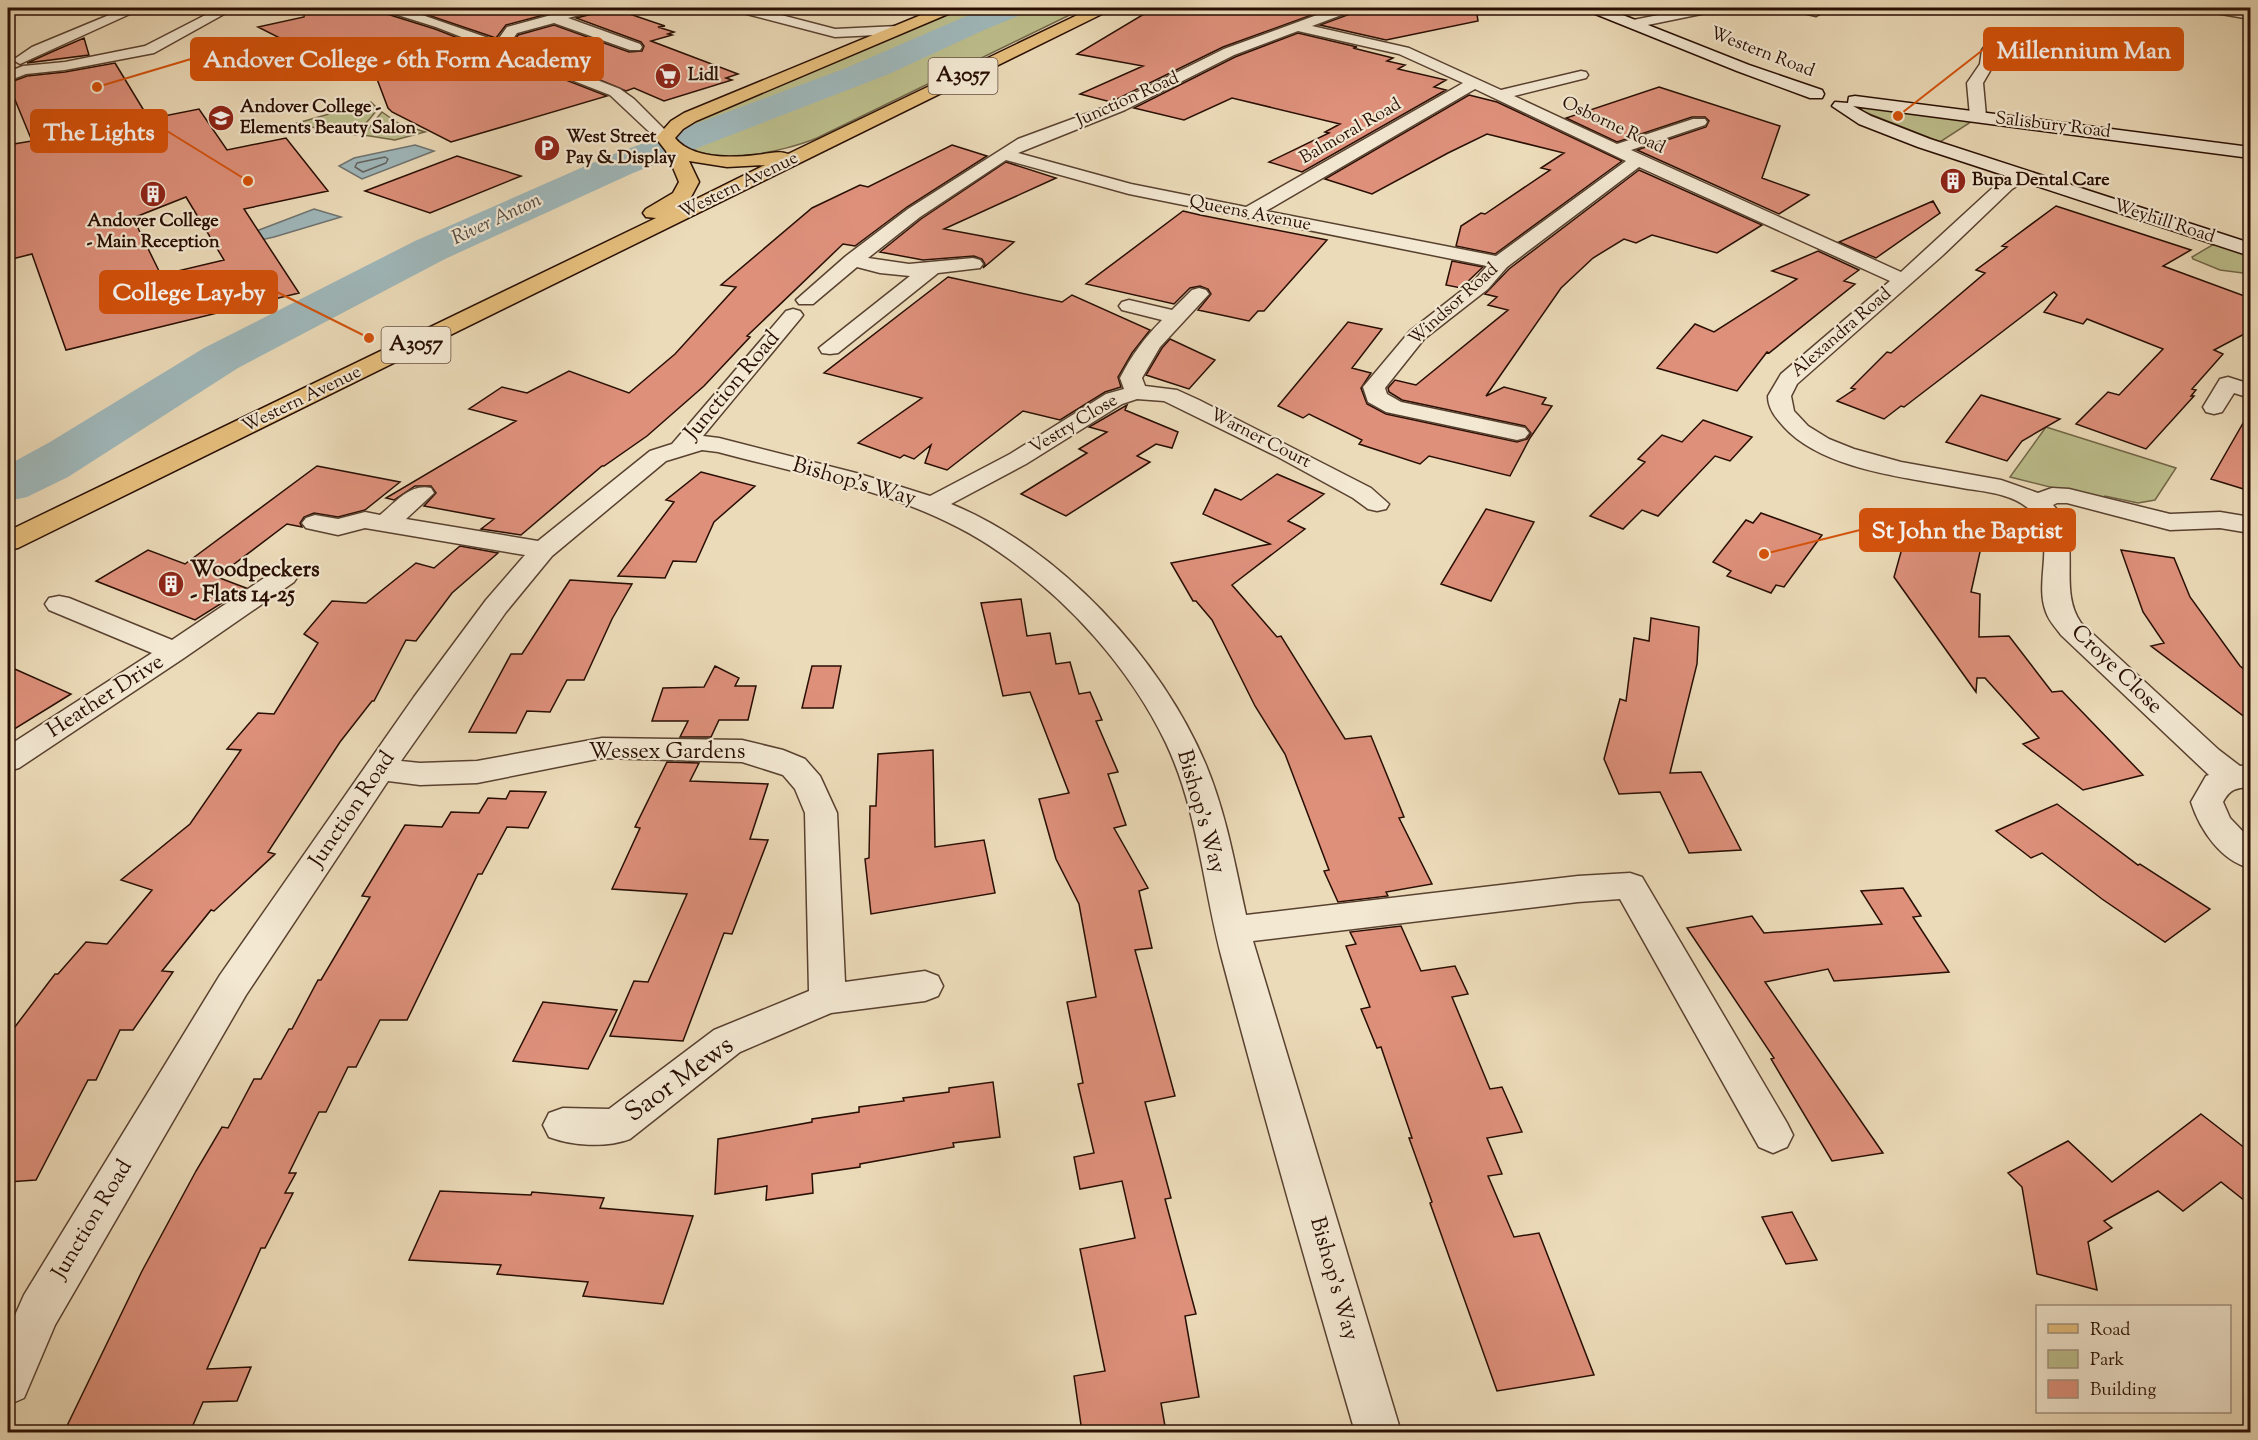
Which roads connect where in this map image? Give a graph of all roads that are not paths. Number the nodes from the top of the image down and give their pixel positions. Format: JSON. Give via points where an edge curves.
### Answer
{"nodes":[{"id":1,"x":136,"y":8,"type":"edge"},
{"id":2,"x":228,"y":8,"type":"edge"},
{"id":3,"x":390,"y":8,"type":"edge"},
{"id":4,"x":590,"y":8,"type":"edge"},
{"id":5,"x":740,"y":8,"type":"edge"},
{"id":6,"x":950,"y":8,"type":"edge"},
{"id":7,"x":1103,"y":8,"type":"edge"},
{"id":8,"x":1347,"y":8,"type":"edge"},
{"id":9,"x":1593,"y":8,"type":"edge"},
{"id":10,"x":1711,"y":8,"type":"edge"},
{"id":11,"x":1800,"y":8,"type":"edge"},
{"id":12,"x":2211,"y":8,"type":"edge"},
{"id":13,"x":1816,"y":12,"type":"dead end"},
{"id":14,"x":2250,"y":15,"type":"edge"},
{"id":15,"x":554,"y":18,"type":"junction"},
{"id":16,"x":1633,"y":24,"type":"junction"},
{"id":17,"x":1299,"y":27,"type":"junction"},
{"id":18,"x":898,"y":30,"type":"junction"},
{"id":19,"x":495,"y":32,"type":"junction"},
{"id":20,"x":635,"y":47,"type":"dead end"},
{"id":21,"x":508,"y":51,"type":"junction"},
{"id":22,"x":2118,"y":60,"type":"dead end"},
{"id":23,"x":17,"y":64,"type":"edge"},
{"id":24,"x":1581,"y":75,"type":"dead end"},
{"id":25,"x":8,"y":76,"type":"edge"},
{"id":26,"x":1474,"y":83,"type":"junction"},
{"id":27,"x":1497,"y":94,"type":"junction"},
{"id":28,"x":1848,"y":104,"type":"junction"},
{"id":29,"x":1682,"y":113,"type":"dead end"},
{"id":30,"x":1978,"y":117,"type":"junction"},
{"id":31,"x":1699,"y":122,"type":"junction"},
{"id":32,"x":1718,"y":126,"type":"dead end"},
{"id":33,"x":669,"y":143,"type":"junction"},
{"id":34,"x":823,"y":145,"type":"junction"},
{"id":35,"x":1617,"y":149,"type":"junction"},
{"id":36,"x":2250,"y":152,"type":"edge"},
{"id":37,"x":1004,"y":154,"type":"junction"},
{"id":38,"x":1639,"y":159,"type":"junction"},
{"id":39,"x":2024,"y":176,"type":"junction"},
{"id":40,"x":1247,"y":214,"type":"junction"},
{"id":41,"x":2250,"y":250,"type":"edge"},
{"id":42,"x":853,"y":260,"type":"junction"},
{"id":43,"x":1500,"y":263,"type":"junction"},
{"id":44,"x":973,"y":264,"type":"dead end"},
{"id":45,"x":935,"y":266,"type":"junction"},
{"id":46,"x":880,"y":267,"type":"junction"},
{"id":47,"x":1903,"y":280,"type":"junction"},
{"id":48,"x":1200,"y":294,"type":"dead end"},
{"id":49,"x":891,"y":300,"type":"junction"},
{"id":50,"x":1129,"y":306,"type":"dead end"},
{"id":51,"x":1177,"y":317,"type":"junction"},
{"id":52,"x":830,"y":348,"type":"dead end"},
{"id":53,"x":2250,"y":391,"type":"edge"},
{"id":54,"x":1137,"y":392,"type":"junction"},
{"id":55,"x":2214,"y":407,"type":"dead end"},
{"id":56,"x":1517,"y":433,"type":"dead end"},
{"id":57,"x":682,"y":447,"type":"junction"},
{"id":58,"x":422,"y":493,"type":"dead end"},
{"id":59,"x":1377,"y":504,"type":"dead end"},
{"id":60,"x":2038,"y":504,"type":"junction"},
{"id":61,"x":931,"y":505,"type":"junction"},
{"id":62,"x":8,"y":519,"type":"edge"},
{"id":63,"x":315,"y":523,"type":"dead end"},
{"id":64,"x":386,"y":523,"type":"junction"},
{"id":65,"x":2250,"y":525,"type":"edge"},
{"id":66,"x":8,"y":543,"type":"edge"},
{"id":67,"x":543,"y":550,"type":"junction"},
{"id":68,"x":285,"y":576,"type":"dead end"},
{"id":69,"x":59,"y":604,"type":"dead end"},
{"id":70,"x":174,"y":652,"type":"junction"},
{"id":71,"x":8,"y":760,"type":"edge"},
{"id":72,"x":381,"y":769,"type":"junction"},
{"id":73,"x":2242,"y":776,"type":"edge"},
{"id":74,"x":2250,"y":856,"type":"edge"},
{"id":75,"x":1232,"y":930,"type":"junction"},
{"id":76,"x":925,"y":986,"type":"dead end"},
{"id":77,"x":827,"y":999,"type":"junction"},
{"id":78,"x":562,"y":1125,"type":"dead end"},
{"id":79,"x":1773,"y":1135,"type":"dead end"},
{"id":80,"x":8,"y":1382,"type":"edge"},
{"id":81,"x":1378,"y":1432,"type":"edge"}],
"edges":[{"from":1,"to":23,"type":"street","via":[[38,50]]},
{"from":2,"to":23,"type":"street","via":[[149,50],[74,64]]},
{"from":3,"to":19,"type":"street","via":[[441,24]]},
{"from":4,"to":15,"type":"street"},
{"from":5,"to":18,"type":"street","via":[[836,33]]},
{"from":6,"to":18,"type":"main road"},
{"from":7,"to":34,"type":"main road","name":"Western Avenue","number":"A3057"},
{"from":8,"to":17,"type":"street","name":"Junction Road"},
{"from":9,"to":16,"type":"main road","name":"Western Road"},
{"from":10,"to":16,"type":"street"},
{"from":11,"to":13,"type":"street"},
{"from":12,"to":14,"type":"street"},
{"from":15,"to":19,"type":"street"},
{"from":15,"to":20,"type":"street"},
{"from":16,"to":28,"type":"main road","name":"Western Road","via":[[1816,94],[1813,98],[1820,103]]},
{"from":17,"to":26,"type":"street","name":"Osborne Road","via":[[1404,51]]},
{"from":17,"to":37,"type":"street","name":"Junction Road","via":[[1229,52],[1119,107]]},
{"from":18,"to":33,"type":"main road","via":[[690,117],[677,125]]},
{"from":19,"to":21,"type":"street"},
{"from":19,"to":21,"type":"street"},
{"from":21,"to":33,"type":"street","via":[[615,92]]},
{"from":22,"to":30,"type":"street","via":[[2032,44],[1993,45],[1975,83]]},
{"from":23,"to":25,"type":"street"},
{"from":24,"to":27,"type":"street"},
{"from":26,"to":27,"type":"street","name":"Osborne Road"},
{"from":26,"to":40,"type":"street","name":"Balmoral Road"},
{"from":27,"to":35,"type":"street","name":"Osborne Road"},
{"from":28,"to":30,"type":"main road","name":"Salisbury Road"},
{"from":28,"to":39,"type":"main road","name":"Weyhill Road","via":[[1865,120]]},
{"from":29,"to":31,"type":"street"},
{"from":30,"to":36,"type":"main road","name":"Salisbury Road"},
{"from":31,"to":32,"type":"street"},
{"from":31,"to":35,"type":"street"},
{"from":33,"to":34,"type":"main road","name":"Western Avenue","number":"A3057","via":[[709,160],[749,162]]},
{"from":33,"to":62,"type":"main road","name":"Western Avenue","number":"A3057","via":[[689,182],[668,205]]},
{"from":34,"to":66,"type":"main road","name":"Western Avenue","number":"A3057"},
{"from":35,"to":38,"type":"street","name":"Osborne Road"},
{"from":37,"to":40,"type":"street","name":"Queens Avenue","via":[[1129,189]]},
{"from":37,"to":42,"type":"street","name":"Junction Road","via":[[914,213]]},
{"from":38,"to":43,"type":"street","name":"Windsor Road"},
{"from":38,"to":47,"type":"street","name":"Osborne Road"},
{"from":39,"to":41,"type":"main road","name":"Weyhill Road"},
{"from":39,"to":47,"type":"street","name":"Alexandra Road","via":[[2006,185]]},
{"from":40,"to":43,"type":"street","name":"Queens Avenue"},
{"from":42,"to":46,"type":"street"},
{"from":42,"to":57,"type":"street","name":"Junction Road","via":[[799,308]]},
{"from":43,"to":56,"type":"street","name":"Windsor Road","via":[[1481,285],[1418,335],[1390,365],[1373,393],[1394,407]]},
{"from":44,"to":45,"type":"street"},
{"from":45,"to":46,"type":"street","via":[[909,270]]},
{"from":45,"to":49,"type":"street"},
{"from":46,"to":49,"type":"street","via":[[877,276]]},
{"from":47,"to":60,"type":"street","name":"Alexandra Road","via":[[1789,379],[1779,393],[1779,405],[1808,438],[1842,454],[2012,490]]},
{"from":48,"to":51,"type":"street","name":"Vestry Close"},
{"from":49,"to":52,"type":"street"},
{"from":50,"to":51,"type":"street"},
{"from":51,"to":54,"type":"street","name":"Vestry Close","via":[[1149,345],[1137,364],[1131,378]]},
{"from":53,"to":55,"type":"street","via":[[2229,376]]},
{"from":54,"to":59,"type":"street","name":"Warner Court","via":[[1169,394],[1286,452]]},
{"from":54,"to":61,"type":"street","name":"Vestry Close","via":[[1114,399],[1029,453]]},
{"from":57,"to":61,"type":"street","name":"Bishop's Way","via":[[718,445],[880,487]]},
{"from":57,"to":67,"type":"street","name":"Junction Road","via":[[658,456]]},
{"from":58,"to":64,"type":"street"},
{"from":60,"to":65,"type":"street","via":[[2052,495],[2070,496],[2170,522],[2220,520]]},
{"from":60,"to":73,"type":"street","name":"Croye Close","via":[[2055,526],[2059,612],[2072,629],[2208,758]]},
{"from":61,"to":75,"type":"street","name":"Bishop's Way","via":[[978,527],[1032,564],[1087,614],[1138,672],[1180,741],[1195,776]]},
{"from":63,"to":64,"type":"street","via":[[338,527],[365,520]]},
{"from":64,"to":67,"type":"street"},
{"from":67,"to":72,"type":"street","name":"Junction Road","via":[[489,615]]},
{"from":68,"to":70,"type":"street","name":"Heather Drive"},
{"from":69,"to":70,"type":"street","name":"Heather Drive"},
{"from":70,"to":71,"type":"street","name":"Heather Drive"},
{"from":72,"to":77,"type":"street","name":"Wessex Gardens","via":[[420,774],[477,772],[602,748],[742,751],[794,767],[809,784],[821,813]]},
{"from":72,"to":80,"type":"street","name":"Junction Road","via":[[233,985],[39,1310]]},
{"from":73,"to":74,"type":"street","name":"Croye Close","via":[[2217,784],[2207,802],[2212,820]]},
{"from":75,"to":79,"type":"street","via":[[1630,886]]},
{"from":75,"to":81,"type":"street","name":"Bishop's Way"},
{"from":76,"to":77,"type":"street"},
{"from":77,"to":78,"type":"street","name":"Saor Mews","via":[[727,1041],[616,1127]]}]}
